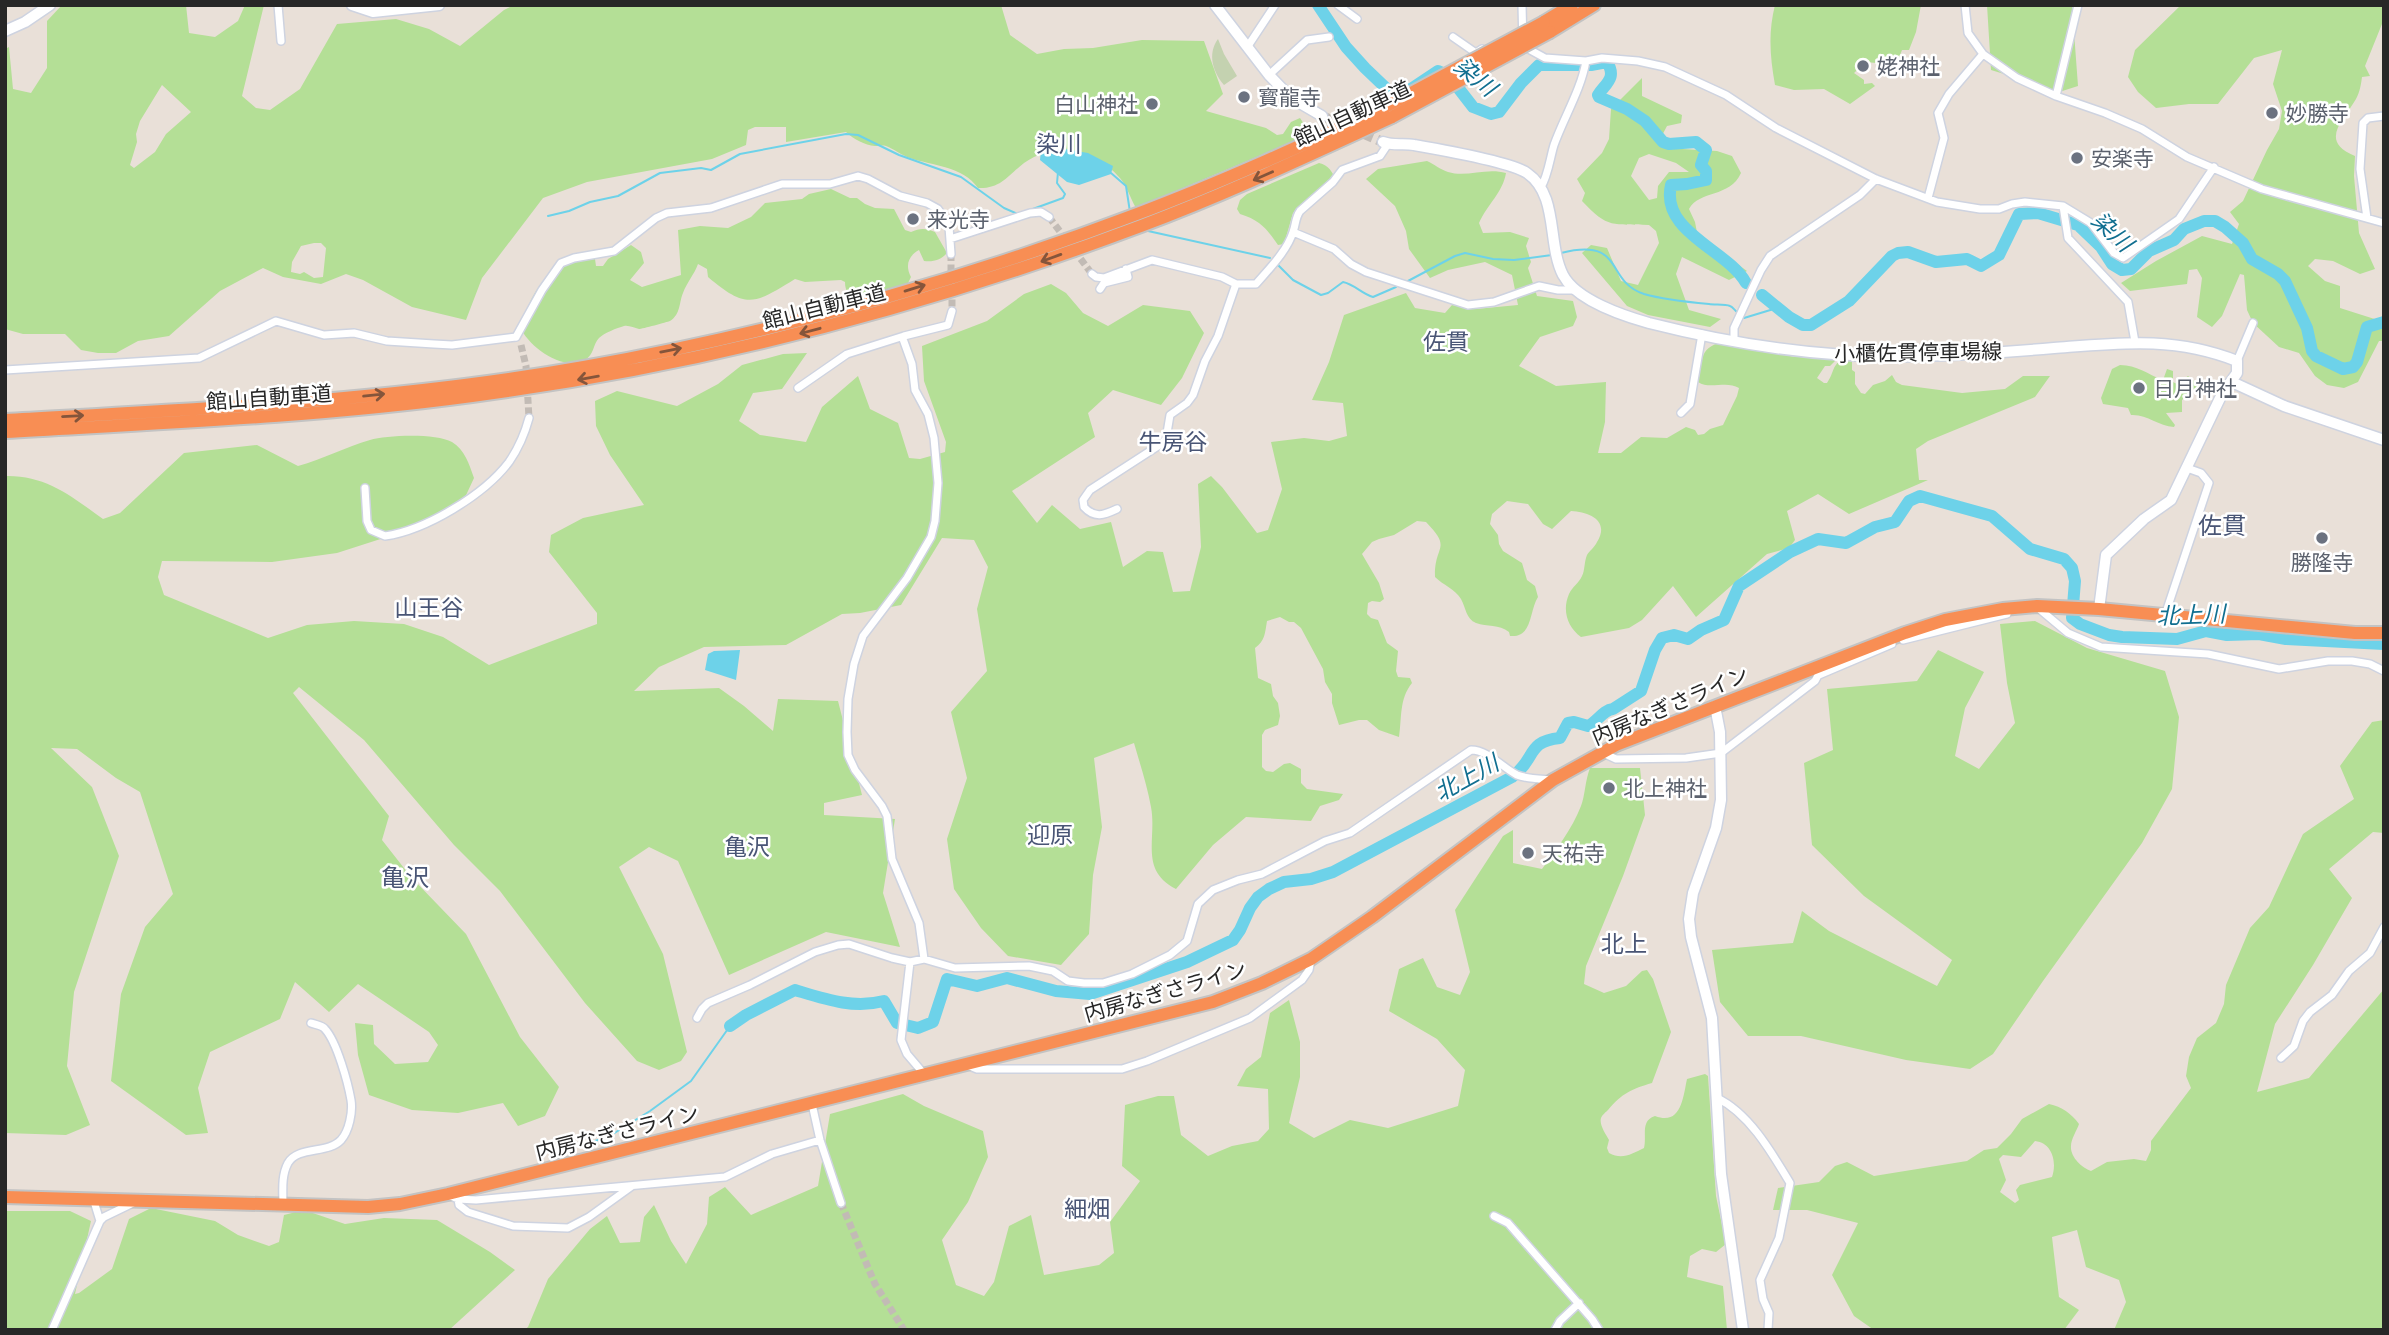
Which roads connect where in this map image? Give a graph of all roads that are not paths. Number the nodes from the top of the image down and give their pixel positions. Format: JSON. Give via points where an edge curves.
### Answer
{"nodes":[{"id":1,"x":50,"y":5,"type":"edge"},
{"id":2,"x":278,"y":5,"type":"edge"},
{"id":3,"x":352,"y":5,"type":"edge"},
{"id":4,"x":439,"y":5,"type":"edge"},
{"id":5,"x":1216,"y":5,"type":"edge"},
{"id":6,"x":1275,"y":5,"type":"edge"},
{"id":7,"x":1338,"y":5,"type":"edge"},
{"id":8,"x":1521,"y":5,"type":"edge"},
{"id":9,"x":1572,"y":5,"type":"edge"},
{"id":10,"x":1594,"y":5,"type":"edge"},
{"id":11,"x":1965,"y":5,"type":"edge"},
{"id":12,"x":2078,"y":5,"type":"edge"},
{"id":13,"x":1357,"y":19,"type":"dead end"},
{"id":14,"x":1547,"y":27,"type":"junction"},
{"id":15,"x":5,"y":31,"type":"edge"},
{"id":16,"x":1521,"y":31,"type":"junction"},
{"id":17,"x":1329,"y":37,"type":"dead end"},
{"id":18,"x":1453,"y":37,"type":"dead end"},
{"id":19,"x":281,"y":41,"type":"dead end"},
{"id":20,"x":1248,"y":46,"type":"junction"},
{"id":21,"x":1983,"y":54,"type":"junction"},
{"id":22,"x":1585,"y":65,"type":"junction"},
{"id":23,"x":1269,"y":75,"type":"junction"},
{"id":24,"x":2056,"y":96,"type":"junction"},
{"id":25,"x":1390,"y":112,"type":"junction"},
{"id":26,"x":1322,"y":116,"type":"tunnel mouth"},
{"id":27,"x":2384,"y":116,"type":"edge"},
{"id":28,"x":1386,"y":143,"type":"joint"},
{"id":29,"x":2214,"y":167,"type":"junction"},
{"id":30,"x":1876,"y":179,"type":"junction"},
{"id":31,"x":1541,"y":187,"type":"junction"},
{"id":32,"x":1928,"y":198,"type":"junction"},
{"id":33,"x":2064,"y":208,"type":"junction"},
{"id":34,"x":1049,"y":218,"type":"dead end"},
{"id":35,"x":2367,"y":218,"type":"junction"},
{"id":36,"x":2384,"y":223,"type":"edge"},
{"id":37,"x":1293,"y":232,"type":"junction"},
{"id":38,"x":950,"y":239,"type":"junction"},
{"id":39,"x":951,"y":254,"type":"tunnel mouth"},
{"id":40,"x":1126,"y":269,"type":"junction"},
{"id":41,"x":1092,"y":274,"type":"dead end"},
{"id":42,"x":1236,"y":284,"type":"junction"},
{"id":43,"x":1100,"y":289,"type":"dead end"},
{"id":44,"x":1576,"y":290,"type":"junction"},
{"id":45,"x":952,"y":311,"type":"dead end"},
{"id":46,"x":2253,"y":323,"type":"dead end"},
{"id":47,"x":1702,"y":334,"type":"junction"},
{"id":48,"x":904,"y":336,"type":"junction"},
{"id":49,"x":516,"y":337,"type":"junction"},
{"id":50,"x":1734,"y":341,"type":"junction"},
{"id":51,"x":2134,"y":342,"type":"junction"},
{"id":52,"x":521,"y":345,"type":"tunnel mouth"},
{"id":53,"x":2237,"y":361,"type":"junction"},
{"id":54,"x":5,"y":370,"type":"edge"},
{"id":55,"x":2232,"y":382,"type":"junction"},
{"id":56,"x":798,"y":388,"type":"dead end"},
{"id":57,"x":1681,"y":413,"type":"dead end"},
{"id":58,"x":529,"y":418,"type":"tunnel mouth"},
{"id":59,"x":5,"y":420,"type":"edge"},
{"id":60,"x":5,"y":432,"type":"edge"},
{"id":61,"x":2384,"y":440,"type":"edge"},
{"id":62,"x":2187,"y":468,"type":"junction"},
{"id":63,"x":365,"y":488,"type":"dead end"},
{"id":64,"x":1117,"y":509,"type":"dead end"},
{"id":65,"x":2036,"y":606,"type":"junction"},
{"id":66,"x":2093,"y":609,"type":"junction"},
{"id":67,"x":2165,"y":615,"type":"junction"},
{"id":68,"x":2384,"y":634,"type":"edge"},
{"id":69,"x":1822,"y":669,"type":"junction"},
{"id":70,"x":2384,"y":671,"type":"edge"},
{"id":71,"x":1715,"y":706,"type":"junction"},
{"id":72,"x":1603,"y":753,"type":"junction"},
{"id":73,"x":1721,"y":753,"type":"junction"},
{"id":74,"x":1553,"y":780,"type":"junction"},
{"id":75,"x":2384,"y":926,"type":"edge"},
{"id":76,"x":924,"y":959,"type":"junction"},
{"id":77,"x":1311,"y":959,"type":"junction"},
{"id":78,"x":911,"y":962,"type":"junction"},
{"id":79,"x":697,"y":1018,"type":"dead end"},
{"id":80,"x":311,"y":1023,"type":"dead end"},
{"id":81,"x":2281,"y":1058,"type":"dead end"},
{"id":82,"x":965,"y":1064,"type":"junction"},
{"id":83,"x":924,"y":1074,"type":"junction"},
{"id":84,"x":1717,"y":1098,"type":"junction"},
{"id":85,"x":812,"y":1104,"type":"junction"},
{"id":86,"x":820,"y":1140,"type":"junction"},
{"id":87,"x":632,"y":1185,"type":"junction"},
{"id":88,"x":5,"y":1197,"type":"edge"},
{"id":89,"x":453,"y":1197,"type":"junction"},
{"id":90,"x":93,"y":1198,"type":"junction"},
{"id":91,"x":142,"y":1200,"type":"junction"},
{"id":92,"x":841,"y":1203,"type":"tunnel mouth"},
{"id":93,"x":283,"y":1205,"type":"junction"},
{"id":94,"x":1494,"y":1216,"type":"dead end"},
{"id":95,"x":100,"y":1221,"type":"junction"},
{"id":96,"x":1578,"y":1303,"type":"junction"},
{"id":97,"x":52,"y":1330,"type":"edge"},
{"id":98,"x":1555,"y":1330,"type":"edge"},
{"id":99,"x":1598,"y":1330,"type":"edge"},
{"id":100,"x":1743,"y":1330,"type":"edge"},
{"id":101,"x":1768,"y":1330,"type":"edge"}],
"edges":[{"from":1,"to":15,"type":"main road"},
{"from":2,"to":19,"type":"street"},
{"from":3,"to":4,"type":"main road","via":[[373,12]]},
{"from":5,"to":20,"type":"main road"},
{"from":6,"to":20,"type":"street"},
{"from":7,"to":13,"type":"street"},
{"from":8,"to":16,"type":"street"},
{"from":9,"to":14,"type":"highway","name":"館山自動車道"},
{"from":10,"to":14,"type":"highway","name":"館山自動車道"},
{"from":11,"to":21,"type":"street","via":[[1968,33]]},
{"from":12,"to":24,"type":"street"},
{"from":14,"to":25,"type":"highway","name":"館山自動車道","bridge":true},
{"from":16,"to":18,"type":"street","via":[[1476,53]]},
{"from":16,"to":22,"type":"street","via":[[1523,47],[1538,56]]},
{"from":17,"to":23,"type":"street","via":[[1307,40]]},
{"from":20,"to":23,"type":"main road"},
{"from":21,"to":24,"type":"street","via":[[2017,78]]},
{"from":21,"to":32,"type":"street","via":[[1938,113],[1944,138]]},
{"from":22,"to":30,"type":"street","via":[[1602,58],[1665,67],[1726,95],[1776,128]]},
{"from":22,"to":31,"type":"street"},
{"from":23,"to":26,"type":"main road","via":[[1291,98]]},
{"from":24,"to":29,"type":"street","via":[[2142,129]]},
{"from":59,"to":25,"type":"highway","name":"館山自動車道","one_way":true,"via":[[374,395],[508,379],[691,346],[816,316],[1020,256]]},
{"from":25,"to":60,"type":"highway","name":"館山自動車道","one_way":true,"via":[[1201,202],[1024,268],[918,302],[694,358],[472,396],[347,410]]},
{"from":27,"to":35,"type":"street","via":[[2363,123],[2360,162]]},
{"from":28,"to":31,"type":"main road","via":[[1411,144],[1506,165],[1527,172]]},
{"from":28,"to":37,"type":"street","via":[[1380,156],[1342,170],[1296,216]]},
{"from":29,"to":33,"type":"street","via":[[2179,219],[2123,258],[2091,223]]},
{"from":29,"to":35,"type":"street","via":[[2262,189]]},
{"from":30,"to":32,"type":"street"},
{"from":30,"to":50,"type":"street","via":[[1860,195],[1770,256],[1734,328]]},
{"from":31,"to":44,"type":"main road","name":"小櫃佐貫停車場線","via":[[1558,263]]},
{"from":32,"to":33,"type":"street","via":[[1980,209],[2025,202]]},
{"from":33,"to":51,"type":"street","via":[[2066,233],[2128,302]]},
{"from":34,"to":38,"type":"street","via":[[1041,212],[1030,213]]},
{"from":35,"to":36,"type":"street"},
{"from":37,"to":42,"type":"street","via":[[1256,284]]},
{"from":37,"to":44,"type":"street","via":[[1334,249],[1366,272],[1468,305],[1494,302],[1539,286]]},
{"from":38,"to":39,"type":"street"},
{"from":38,"to":49,"type":"street","via":[[938,209],[900,197],[868,179],[858,176],[830,184],[782,184],[710,208],[667,213],[614,251],[561,263]]},
{"from":40,"to":41,"type":"street","via":[[1104,278]]},
{"from":40,"to":42,"type":"street","via":[[1152,260]]},
{"from":40,"to":43,"type":"street","via":[[1128,276],[1104,283]]},
{"from":42,"to":64,"type":"street","via":[[1194,396],[1170,415],[1166,439],[1090,490],[1083,500],[1084,507],[1094,514]]},
{"from":44,"to":47,"type":"main road","name":"小櫃佐貫停車場線","via":[[1648,323]]},
{"from":45,"to":48,"type":"street","via":[[948,325]]},
{"from":46,"to":53,"type":"street"},
{"from":47,"to":50,"type":"main road","name":"小櫃佐貫停車場線"},
{"from":47,"to":57,"type":"street","via":[[1690,404]]},
{"from":48,"to":56,"type":"street","via":[[847,354]]},
{"from":48,"to":76,"type":"street","via":[[915,390],[934,438],[935,521],[907,578],[863,636],[848,699],[847,732],[851,762],[887,817],[892,859],[919,923]]},
{"from":49,"to":52,"type":"street"},
{"from":49,"to":54,"type":"street","via":[[452,345],[387,341],[354,333],[324,335],[276,321],[199,358]]},
{"from":50,"to":51,"type":"main road","name":"小櫃佐貫停車場線","via":[[1870,357]]},
{"from":51,"to":53,"type":"main road","name":"小櫃佐貫停車場線","via":[[2177,344]]},
{"from":53,"to":55,"type":"main road"},
{"from":55,"to":61,"type":"main road","via":[[2284,406]]},
{"from":55,"to":62,"type":"main road"},
{"from":58,"to":63,"type":"street","via":[[508,463],[464,503],[431,520],[395,535],[379,534],[368,526]]},
{"from":62,"to":66,"type":"main road","via":[[2171,500],[2106,555]]},
{"from":62,"to":67,"type":"street","via":[[2201,473],[2209,483]]},
{"from":65,"to":66,"type":"highway","name":"内房なぎさライン"},
{"from":65,"to":69,"type":"highway","name":"内房なぎさライン","via":[[1945,620]]},
{"from":65,"to":70,"type":"street","via":[[2068,633],[2101,647],[2208,654],[2279,669],[2328,661],[2370,664]]},
{"from":66,"to":67,"type":"highway","name":"内房なぎさライン"},
{"from":67,"to":68,"type":"highway","name":"内房なぎさライン"},
{"from":69,"to":71,"type":"highway","name":"内房なぎさライン"},
{"from":69,"to":73,"type":"street","via":[[1798,695]]},
{"from":71,"to":72,"type":"highway","name":"内房なぎさライン"},
{"from":71,"to":73,"type":"main road"},
{"from":72,"to":73,"type":"street","via":[[1616,759]]},
{"from":72,"to":74,"type":"highway","name":"内房なぎさライン"},
{"from":73,"to":84,"type":"main road","via":[[1720,814],[1693,893],[1689,919],[1712,1018]]},
{"from":74,"to":76,"type":"street","via":[[1520,776],[1471,750],[1350,833],[1262,874],[1213,890],[1198,904],[1186,941],[1170,955],[1103,983],[1068,981],[1053,971],[1029,966],[955,968]]},
{"from":74,"to":77,"type":"highway","name":"内房なぎさライン"},
{"from":75,"to":81,"type":"street","via":[[2370,953],[2310,1012],[2294,1046]]},
{"from":76,"to":78,"type":"street"},
{"from":77,"to":82,"type":"highway","name":"内房なぎさライン","via":[[1213,1002]]},
{"from":77,"to":82,"type":"street","via":[[1302,980],[1250,1018],[1122,1069],[977,1069]]},
{"from":78,"to":79,"type":"street","via":[[863,947],[838,945],[708,1003]]},
{"from":78,"to":83,"type":"street","via":[[901,1040]]},
{"from":80,"to":93,"type":"street","via":[[326,1029],[335,1046],[352,1101],[351,1115],[344,1138],[290,1160],[283,1175]]},
{"from":82,"to":83,"type":"highway","name":"内房なぎさライン"},
{"from":83,"to":85,"type":"highway","name":"内房なぎさライン"},
{"from":84,"to":100,"type":"main road","via":[[1721,1174]]},
{"from":84,"to":101,"type":"street","via":[[1745,1121],[1790,1182],[1779,1238],[1760,1280],[1769,1313]]},
{"from":85,"to":86,"type":"street"},
{"from":85,"to":89,"type":"highway","name":"内房なぎさライン"},
{"from":86,"to":87,"type":"street","via":[[772,1154],[725,1177]]},
{"from":86,"to":92,"type":"street"},
{"from":87,"to":89,"type":"street","via":[[511,1197]]},
{"from":87,"to":89,"type":"street","via":[[568,1228],[513,1226],[468,1212]]},
{"from":88,"to":90,"type":"highway","name":"内房なぎさライン"},
{"from":89,"to":93,"type":"highway","name":"内房なぎさライン","via":[[368,1207]]},
{"from":90,"to":91,"type":"highway","name":"内房なぎさライン"},
{"from":90,"to":95,"type":"street"},
{"from":91,"to":93,"type":"highway","name":"内房なぎさライン"},
{"from":91,"to":95,"type":"street"},
{"from":94,"to":96,"type":"street","via":[[1508,1223]]},
{"from":95,"to":97,"type":"street"},
{"from":96,"to":98,"type":"street"},
{"from":96,"to":99,"type":"street"}]}
